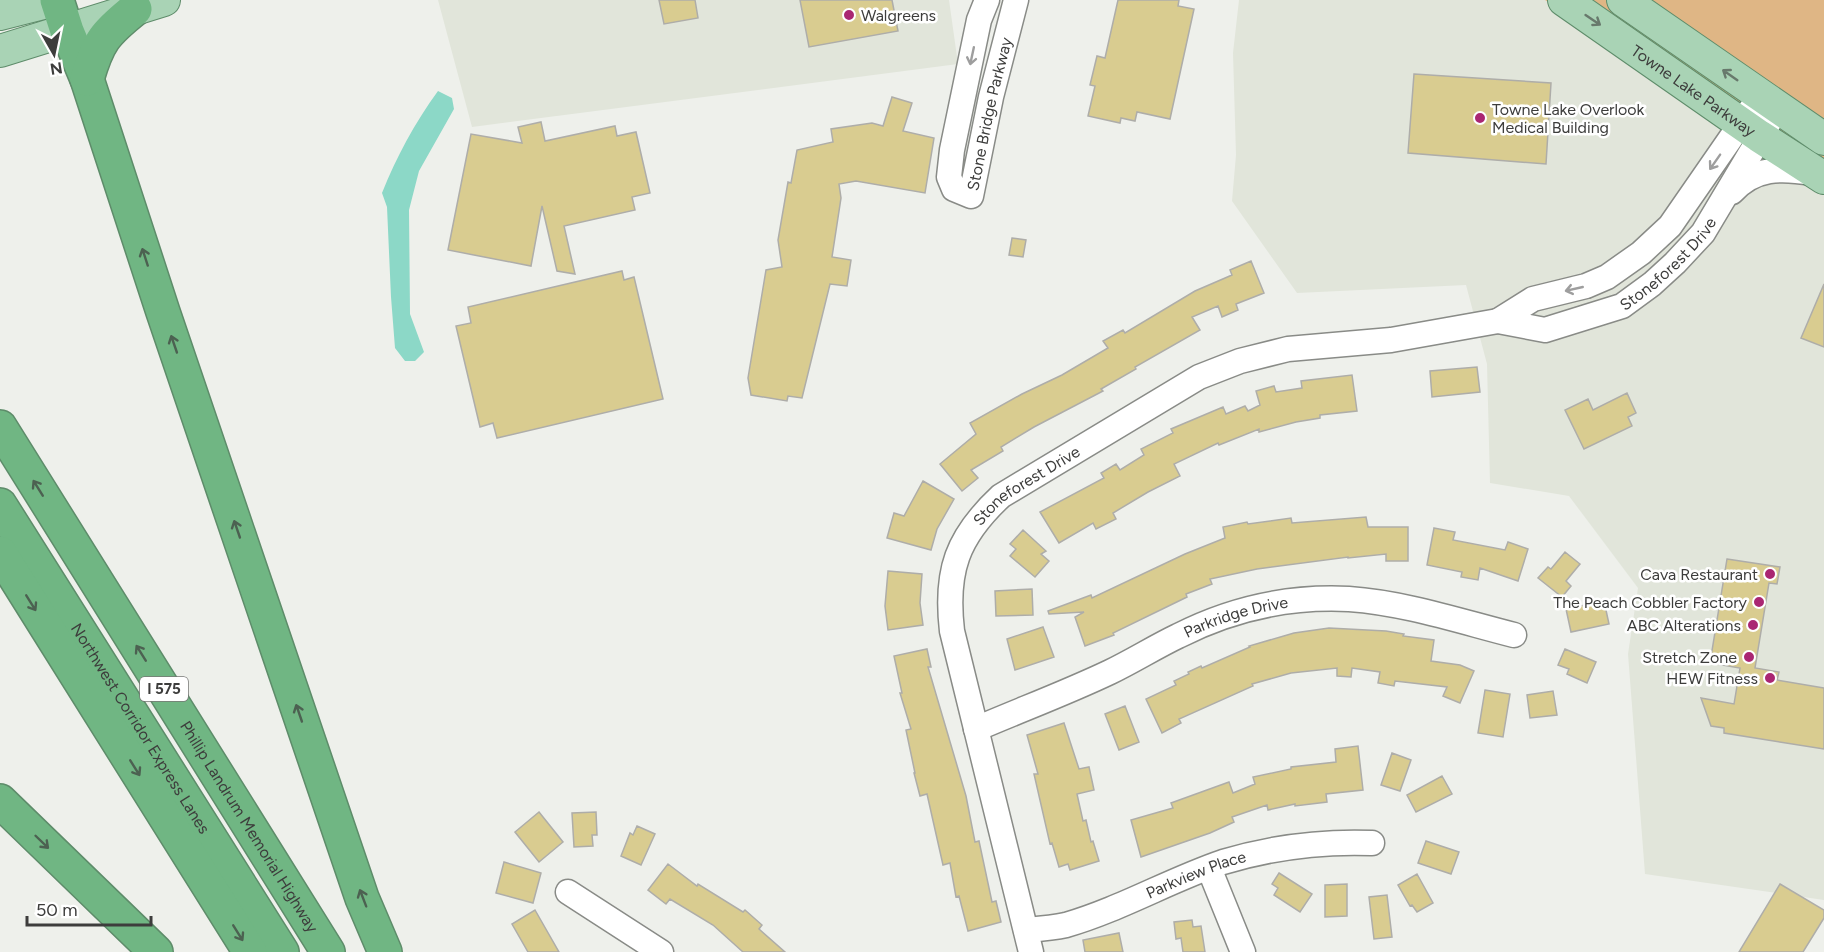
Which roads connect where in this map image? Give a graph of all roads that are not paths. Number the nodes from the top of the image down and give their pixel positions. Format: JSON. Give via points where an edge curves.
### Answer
{"nodes":[{"id":1,"x":56,"y":0,"type":"edge"},
{"id":2,"x":987,"y":0,"type":"edge"},
{"id":3,"x":1016,"y":0,"type":"edge"},
{"id":4,"x":1564,"y":0,"type":"edge"},
{"id":5,"x":1623,"y":0,"type":"edge"},
{"id":6,"x":149,"y":4,"type":"edge"},
{"id":7,"x":0,"y":14,"type":"edge"},
{"id":8,"x":67,"y":31,"type":"junction"},
{"id":9,"x":0,"y":51,"type":"edge"},
{"id":10,"x":87,"y":79,"type":"junction"},
{"id":11,"x":1768,"y":102,"type":"junction"},
{"id":12,"x":1750,"y":130,"type":"junction"},
{"id":13,"x":1824,"y":139,"type":"edge"},
{"id":14,"x":1820,"y":176,"type":"edge"},
{"id":15,"x":1722,"y":203,"type":"junction"},
{"id":16,"x":1497,"y":321,"type":"junction"},
{"id":17,"x":0,"y":427,"type":"edge"},
{"id":18,"x":0,"y":505,"type":"edge"},
{"id":19,"x":0,"y":553,"type":"edge"},
{"id":20,"x":1514,"y":635,"type":"dead end"},
{"id":21,"x":976,"y":729,"type":"junction"},
{"id":22,"x":0,"y":801,"type":"edge"},
{"id":23,"x":1372,"y":843,"type":"dead end"},
{"id":24,"x":1209,"y":868,"type":"junction"},
{"id":25,"x":567,"y":892,"type":"dead end"},
{"id":26,"x":1028,"y":941,"type":"edge"},
{"id":27,"x":156,"y":952,"type":"edge"},
{"id":28,"x":250,"y":952,"type":"edge"},
{"id":29,"x":282,"y":952,"type":"edge"},
{"id":30,"x":328,"y":952,"type":"edge"},
{"id":31,"x":385,"y":952,"type":"edge"},
{"id":32,"x":661,"y":952,"type":"edge"},
{"id":33,"x":1243,"y":952,"type":"edge"}],
"edges":[{"from":1,"to":7,"type":"main road"},
{"from":1,"to":8,"type":"highway"},
{"from":2,"to":3,"type":"street","name":"Stone Bridge Parkway","one_way":true,"via":[[979,20],[949,177],[954,189],[971,196],[993,86]]},
{"from":4,"to":12,"type":"main road","name":"Towne Lake Parkway","one_way":true},
{"from":11,"to":5,"type":"main road","name":"Towne Lake Parkway","one_way":true},
{"from":6,"to":8,"type":"main road"},
{"from":6,"to":10,"type":"highway","via":[[105,35]]},
{"from":8,"to":9,"type":"main road"},
{"from":8,"to":10,"type":"highway"},
{"from":31,"to":10,"type":"highway","one_way":true,"via":[[362,898]]},
{"from":11,"to":12,"type":"street","name":"Stoneforest Drive"},
{"from":11,"to":13,"type":"main road","name":"Towne Lake Parkway"},
{"from":12,"to":14,"type":"main road","name":"Towne Lake Parkway"},
{"from":12,"to":15,"type":"street","name":"Stoneforest Drive"},
{"from":12,"to":16,"type":"street","name":"Stoneforest Drive","one_way":true,"via":[[1670,226],[1641,253],[1586,286],[1533,299]]},
{"from":14,"to":15,"type":"street","via":[[1789,169],[1762,171]]},
{"from":15,"to":16,"type":"street","name":"Stoneforest Drive","via":[[1703,233],[1675,263],[1622,306],[1545,330]]},
{"from":16,"to":21,"type":"street","name":"Stoneforest Drive","via":[[1391,340],[1288,349],[1240,361],[1199,376],[1001,496],[968,533],[957,555],[948,604]]},
{"from":30,"to":17,"type":"highway","name":"Phillip Landrum Memorial Highway","number":"I 575","one_way":true},
{"from":18,"to":29,"type":"highway","name":"Northwest Corridor Express Lanes"},
{"from":19,"to":28,"type":"highway","one_way":true},
{"from":20,"to":21,"type":"street","name":"Parkridge Drive","via":[[1373,601],[1323,599],[1274,604],[1202,624],[1112,671]]},
{"from":21,"to":26,"type":"street","name":"Stoneforest Drive"},
{"from":22,"to":27,"type":"highway","one_way":true},
{"from":23,"to":24,"type":"street","name":"Parkview Place","via":[[1289,846]]},
{"from":24,"to":26,"type":"street","name":"Parkview Place"},
{"from":24,"to":33,"type":"street"},
{"from":25,"to":32,"type":"street"}]}
